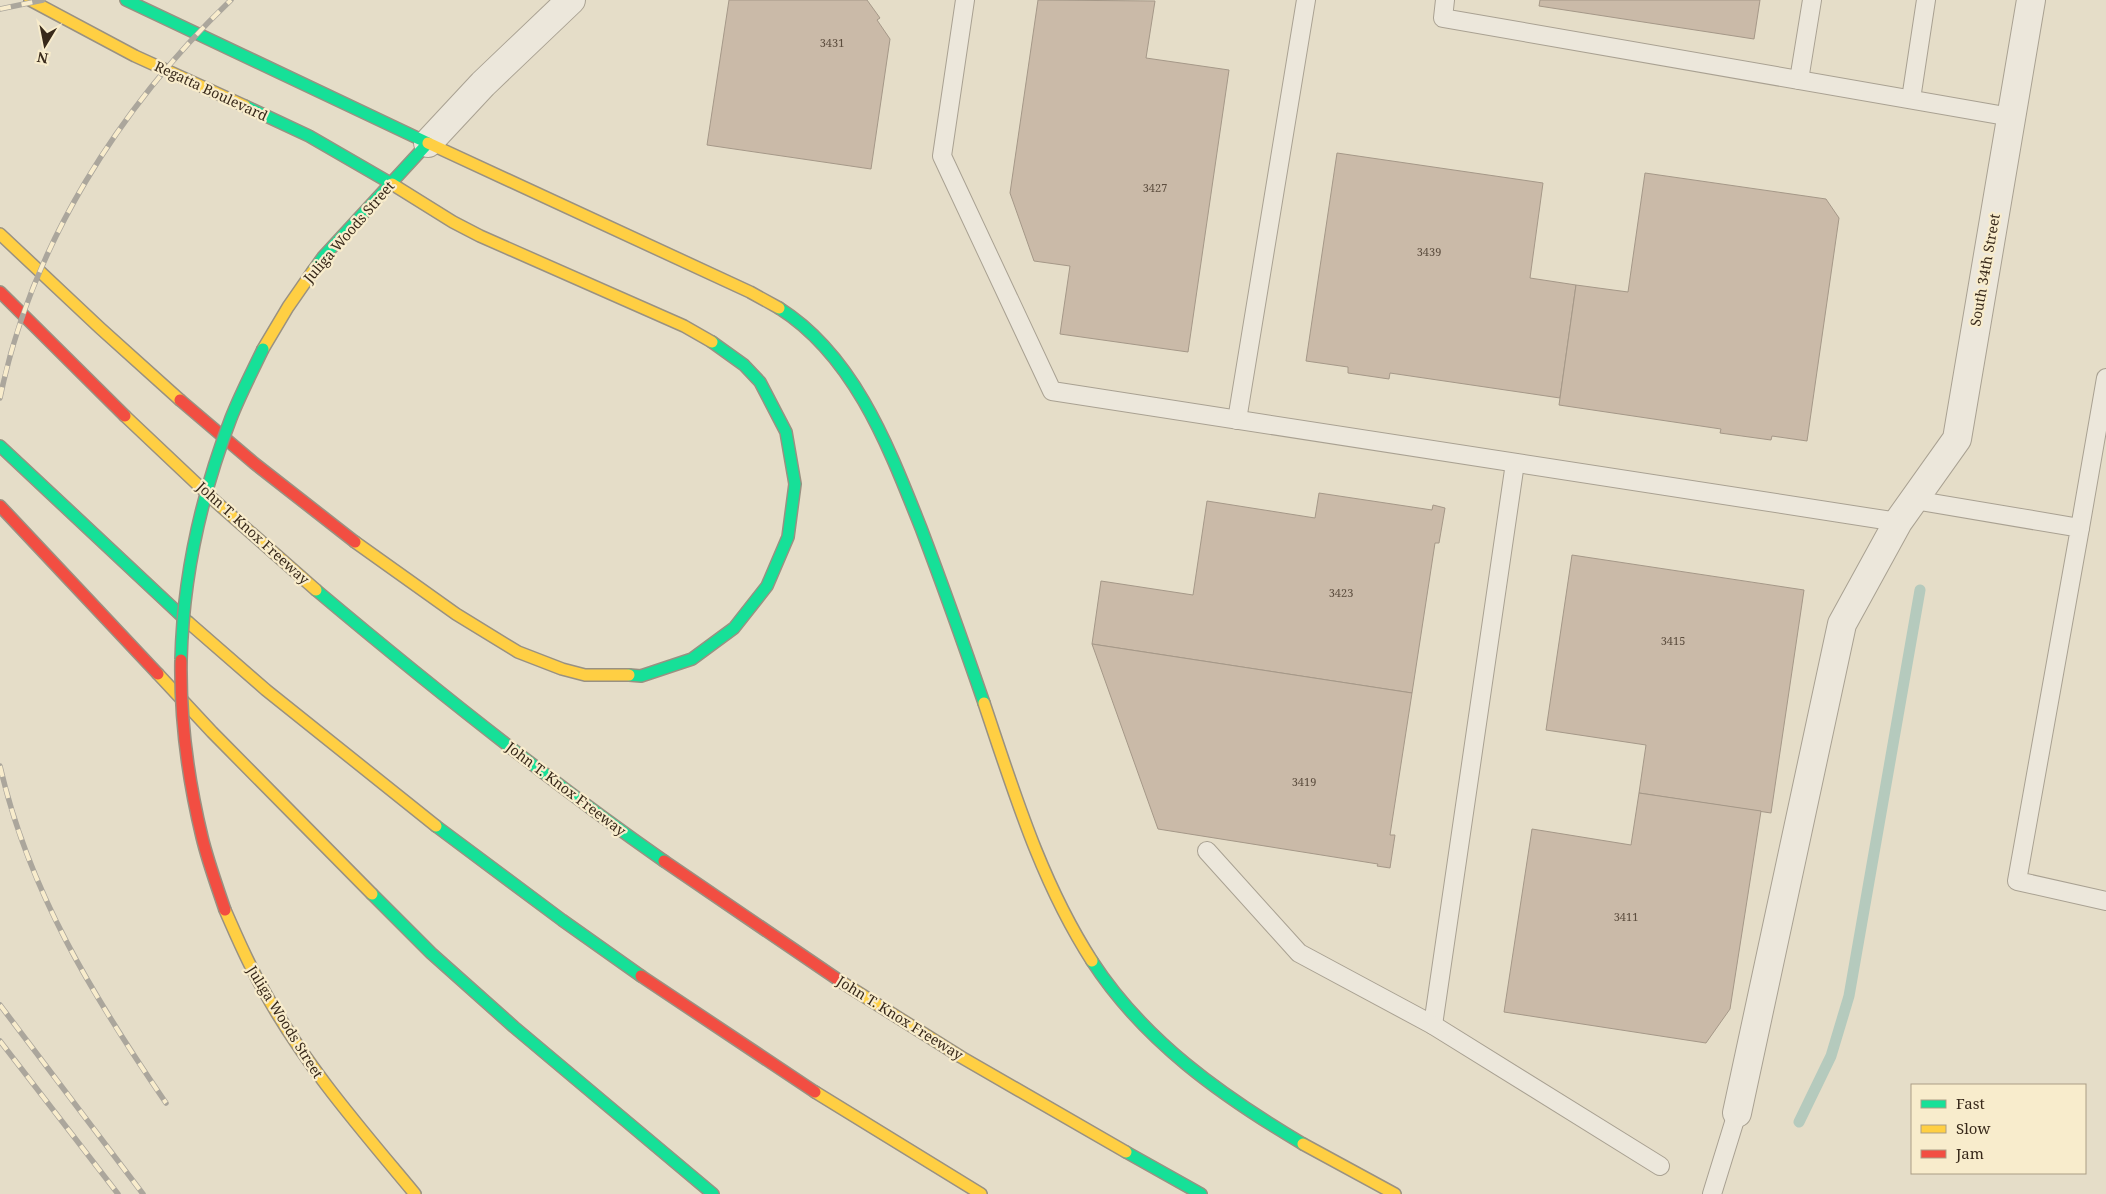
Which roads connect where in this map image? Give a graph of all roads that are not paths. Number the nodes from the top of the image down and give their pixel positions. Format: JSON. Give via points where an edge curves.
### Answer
{"nodes":[{"id":1,"x":30,"y":0,"type":"edge"},
{"id":2,"x":126,"y":0,"type":"edge"},
{"id":3,"x":571,"y":0,"type":"edge"},
{"id":4,"x":964,"y":0,"type":"edge"},
{"id":5,"x":1306,"y":0,"type":"edge"},
{"id":6,"x":1445,"y":0,"type":"edge"},
{"id":7,"x":1812,"y":0,"type":"edge"},
{"id":8,"x":1926,"y":0,"type":"edge"},
{"id":9,"x":2031,"y":0,"type":"edge"},
{"id":10,"x":1799,"y":80,"type":"junction"},
{"id":11,"x":1911,"y":99,"type":"junction"},
{"id":12,"x":2011,"y":117,"type":"junction"},
{"id":13,"x":428,"y":143,"type":"junction"},
{"id":14,"x":392,"y":184,"type":"junction"},
{"id":15,"x":0,"y":234,"type":"edge"},
{"id":16,"x":0,"y":292,"type":"edge"},
{"id":17,"x":2106,"y":378,"type":"edge"},
{"id":18,"x":1237,"y":420,"type":"junction"},
{"id":19,"x":0,"y":446,"type":"edge"},
{"id":20,"x":1515,"y":463,"type":"junction"},
{"id":21,"x":1914,"y":500,"type":"junction"},
{"id":22,"x":0,"y":506,"type":"edge"},
{"id":23,"x":1898,"y":522,"type":"junction"},
{"id":24,"x":2080,"y":528,"type":"junction"},
{"id":25,"x":1207,"y":851,"type":"dead end"},
{"id":26,"x":2106,"y":901,"type":"edge"},
{"id":27,"x":1433,"y":1024,"type":"junction"},
{"id":28,"x":1738,"y":1113,"type":"joint"},
{"id":29,"x":1660,"y":1166,"type":"dead end"},
{"id":30,"x":415,"y":1194,"type":"edge"},
{"id":31,"x":713,"y":1194,"type":"edge"},
{"id":32,"x":981,"y":1194,"type":"edge"},
{"id":33,"x":1201,"y":1194,"type":"edge"},
{"id":34,"x":1395,"y":1194,"type":"edge"},
{"id":35,"x":1712,"y":1194,"type":"edge"}],
"edges":[{"from":1,"to":14,"type":"main road","name":"Regatta Boulevard","via":[[135,56],[309,136]]},
{"from":2,"to":13,"type":"main road"},
{"from":3,"to":13,"type":"street","name":"Juliga Woods Street","via":[[477,90]]},
{"from":4,"to":18,"type":"lane","via":[[942,156],[1052,391]]},
{"from":5,"to":18,"type":"lane"},
{"from":6,"to":10,"type":"lane","via":[[1443,18]]},
{"from":7,"to":10,"type":"lane"},
{"from":8,"to":11,"type":"lane"},
{"from":9,"to":12,"type":"street","name":"South 34th Street"},
{"from":10,"to":11,"type":"lane"},
{"from":11,"to":12,"type":"lane"},
{"from":12,"to":21,"type":"street","name":"South 34th Street","via":[[1956,439]]},
{"from":13,"to":14,"type":"main road","name":"Juliga Woods Street"},
{"from":13,"to":34,"type":"main road","via":[[750,292],[791,316],[826,349],[856,389],[908,494],[1042,866],[1077,939],[1099,972],[1148,1030],[1177,1059],[1208,1083],[1274,1128]]},
{"from":14,"to":15,"type":"main road","name":"Regatta Boulevard","via":[[480,236],[713,341],[760,382],[786,431],[793,459],[795,488],[792,515],[776,572],[761,598],[721,640],[669,669],[642,676],[615,677],[586,676],[533,659],[505,644],[382,562],[264,473],[135,362]]},
{"from":14,"to":30,"type":"main road","name":"Juliga Woods Street","bridge":true,"via":[[323,257],[296,294],[263,349],[229,420],[204,494],[192,546],[181,638],[180,705],[186,768],[199,832],[238,943],[261,989],[296,1045]]},
{"from":16,"to":33,"type":"main road","name":"John T. Knox Freeway","via":[[114,406],[292,569],[406,665],[539,769],[669,865],[868,1000],[1005,1084]]},
{"from":17,"to":24,"type":"lane"},
{"from":18,"to":20,"type":"lane"},
{"from":19,"to":32,"type":"main road","via":[[188,622],[358,764],[483,862],[678,1003],[820,1096]]},
{"from":20,"to":23,"type":"lane"},
{"from":20,"to":27,"type":"lane"},
{"from":21,"to":23,"type":"street","name":"South 34th Street"},
{"from":21,"to":24,"type":"lane"},
{"from":22,"to":31,"type":"main road","via":[[212,732],[431,953]]},
{"from":23,"to":28,"type":"street","name":"South 34th Street","via":[[1842,624]]},
{"from":24,"to":26,"type":"lane","via":[[2017,881]]},
{"from":25,"to":27,"type":"lane","via":[[1299,953]]},
{"from":27,"to":29,"type":"lane"},
{"from":28,"to":35,"type":"lane"}]}
